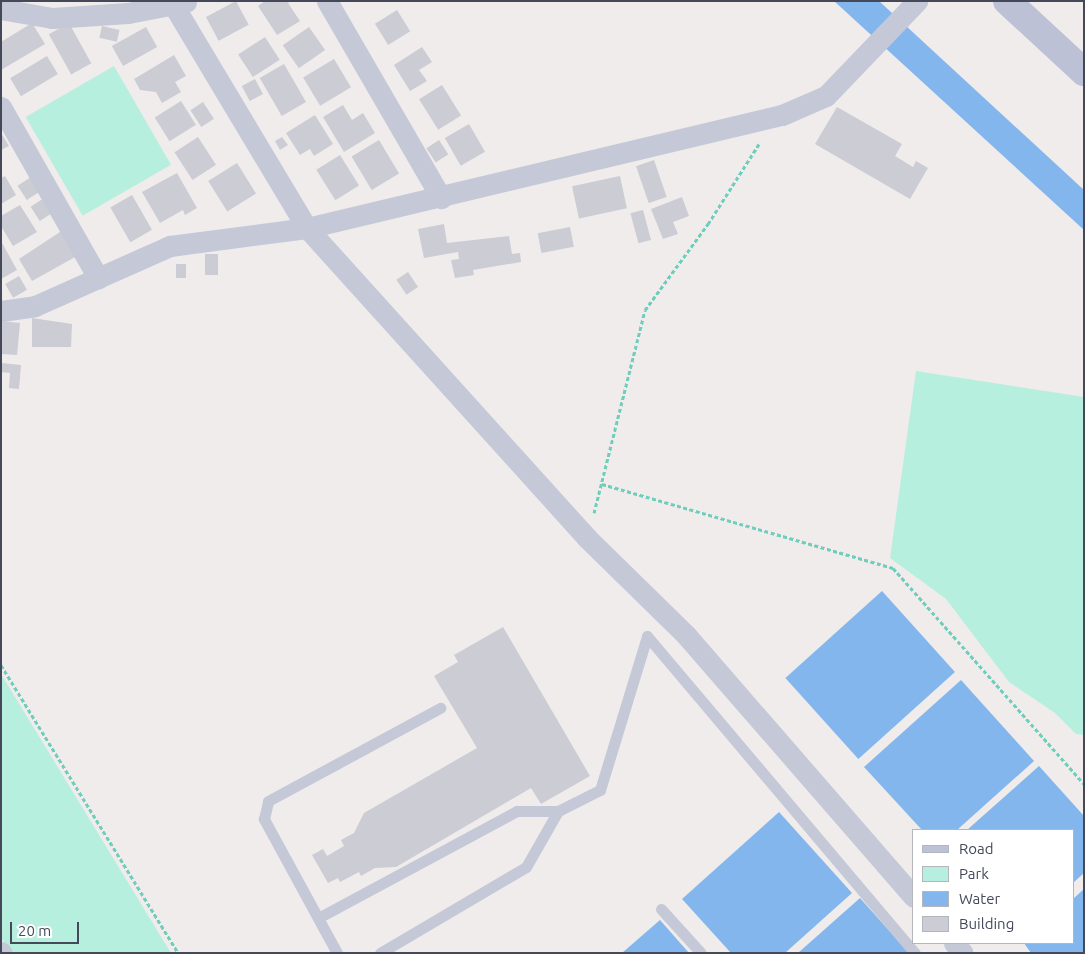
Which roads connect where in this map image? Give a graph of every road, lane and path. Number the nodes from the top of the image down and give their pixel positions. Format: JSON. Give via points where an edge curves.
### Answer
{"nodes":[{"id":1,"x":327,"y":1,"type":"edge"},
{"id":2,"x":917,"y":1,"type":"edge"},
{"id":3,"x":1007,"y":1,"type":"edge"},
{"id":4,"x":177,"y":3,"type":"edge"},
{"id":5,"x":1,"y":8,"type":"edge"},
{"id":6,"x":1084,"y":72,"type":"edge"},
{"id":7,"x":1,"y":106,"type":"edge"},
{"id":8,"x":782,"y":116,"type":"junction"},
{"id":9,"x":441,"y":198,"type":"junction"},
{"id":10,"x":307,"y":228,"type":"junction"},
{"id":11,"x":98,"y":278,"type":"junction"},
{"id":12,"x":1,"y":311,"type":"edge"},
{"id":13,"x":1,"y":665,"type":"edge"},
{"id":14,"x":440,"y":708,"type":"dead end"},
{"id":15,"x":1084,"y":784,"type":"edge"},
{"id":16,"x":558,"y":811,"type":"junction"},
{"id":17,"x":912,"y":895,"type":"edge"},
{"id":18,"x":661,"y":908,"type":"dead end"},
{"id":19,"x":318,"y":918,"type":"junction"},
{"id":20,"x":178,"y":953,"type":"edge"},
{"id":21,"x":337,"y":953,"type":"edge"},
{"id":22,"x":380,"y":953,"type":"edge"},
{"id":23,"x":701,"y":953,"type":"edge"},
{"id":24,"x":915,"y":953,"type":"edge"}],
"edges":[{"from":1,"to":9,"type":"street"},
{"from":2,"to":8,"type":"street","via":[[826,96]]},
{"from":3,"to":6,"type":"street"},
{"from":4,"to":5,"type":"street","via":[[52,18]]},
{"from":4,"to":10,"type":"street"},
{"from":7,"to":11,"type":"street"},
{"from":8,"to":9,"type":"street"},
{"from":8,"to":15,"type":"path","via":[[752,154],[708,224],[645,310],[602,484],[893,568]]},
{"from":9,"to":10,"type":"street"},
{"from":10,"to":11,"type":"street","via":[[170,246]]},
{"from":10,"to":17,"type":"street","via":[[587,538],[686,635]]},
{"from":11,"to":12,"type":"street","via":[[35,306]]},
{"from":13,"to":20,"type":"path"},
{"from":14,"to":19,"type":"lane","via":[[268,801],[264,819]]},
{"from":16,"to":19,"type":"lane","via":[[517,811]]},
{"from":16,"to":22,"type":"lane","via":[[526,867]]},
{"from":16,"to":24,"type":"lane","via":[[600,790],[647,636]]},
{"from":18,"to":23,"type":"lane"},
{"from":19,"to":21,"type":"lane"}]}
